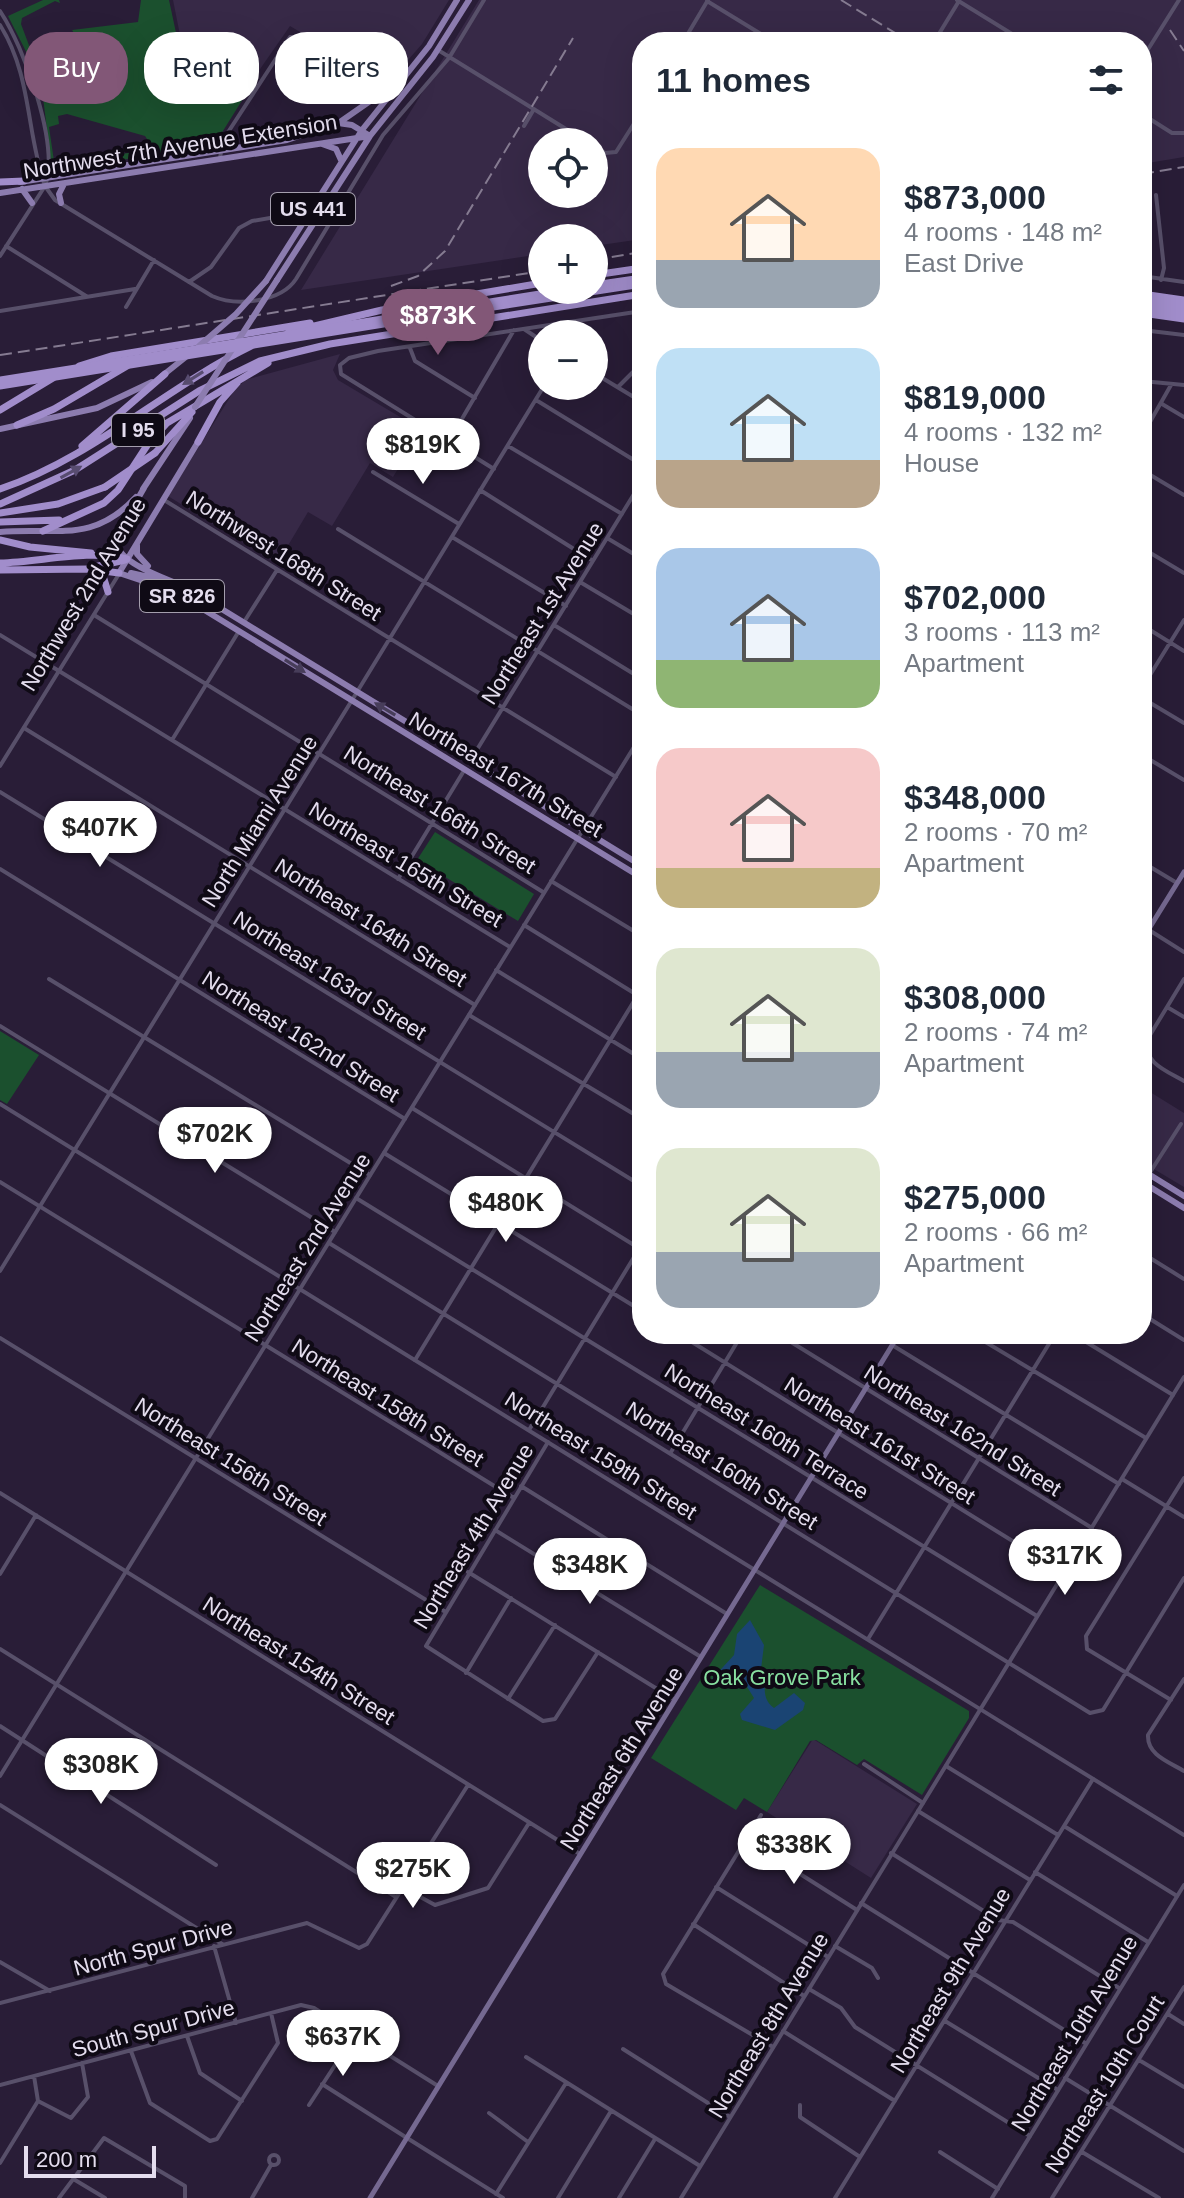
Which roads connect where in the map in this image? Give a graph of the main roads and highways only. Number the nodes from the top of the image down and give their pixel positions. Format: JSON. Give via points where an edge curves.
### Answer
{"nodes":[{"id":1,"x":457,"y":0,"type":"edge"},
{"id":2,"x":469,"y":0,"type":"edge"},
{"id":3,"x":408,"y":73,"type":"edge"},
{"id":4,"x":366,"y":104,"type":"edge"},
{"id":5,"x":383,"y":104,"type":"edge"},
{"id":6,"x":338,"y":123,"type":"junction"},
{"id":7,"x":360,"y":133,"type":"junction"},
{"id":8,"x":370,"y":136,"type":"junction"},
{"id":9,"x":318,"y":143,"type":"junction"},
{"id":10,"x":220,"y":154,"type":"junction"},
{"id":11,"x":48,"y":163,"type":"road end"},
{"id":12,"x":342,"y":163,"type":"junction"},
{"id":13,"x":64,"y":179,"type":"junction"},
{"id":14,"x":0,"y":183,"type":"edge"},
{"id":15,"x":23,"y":185,"type":"junction"},
{"id":16,"x":0,"y":193,"type":"edge"},
{"id":17,"x":32,"y":203,"type":"road end"},
{"id":18,"x":61,"y":203,"type":"road end"},
{"id":19,"x":632,"y":269,"type":"edge"},
{"id":20,"x":608,"y":273,"type":"edge"},
{"id":21,"x":632,"y":279,"type":"edge"},
{"id":22,"x":608,"y":283,"type":"edge"},
{"id":23,"x":632,"y":285,"type":"edge"},
{"id":24,"x":528,"y":286,"type":"edge"},
{"id":25,"x":528,"y":296,"type":"edge"},
{"id":26,"x":632,"y":296,"type":"edge"},
{"id":27,"x":1152,"y":298,"type":"edge"},
{"id":28,"x":1184,"y":303,"type":"edge"},
{"id":29,"x":1152,"y":308,"type":"edge"},
{"id":30,"x":1184,"y":312,"type":"edge"},
{"id":31,"x":1152,"y":314,"type":"edge"},
{"id":32,"x":395,"y":319,"type":"junction"},
{"id":33,"x":1184,"y":319,"type":"edge"},
{"id":34,"x":315,"y":324,"type":"junction"},
{"id":35,"x":177,"y":344,"type":"junction"},
{"id":36,"x":276,"y":357,"type":"junction"},
{"id":37,"x":247,"y":373,"type":"junction"},
{"id":38,"x":165,"y":374,"type":"junction"},
{"id":39,"x":0,"y":383,"type":"edge"},
{"id":40,"x":0,"y":410,"type":"edge"},
{"id":41,"x":194,"y":410,"type":"junction"},
{"id":42,"x":17,"y":425,"type":"junction"},
{"id":43,"x":0,"y":429,"type":"edge"},
{"id":44,"x":198,"y":442,"type":"joint"},
{"id":45,"x":76,"y":453,"type":"junction"},
{"id":46,"x":144,"y":488,"type":"junction"},
{"id":47,"x":0,"y":489,"type":"edge"},
{"id":48,"x":0,"y":504,"type":"edge"},
{"id":49,"x":0,"y":513,"type":"edge"},
{"id":50,"x":72,"y":518,"type":"junction"},
{"id":51,"x":0,"y":522,"type":"edge"},
{"id":52,"x":43,"y":531,"type":"junction"},
{"id":53,"x":0,"y":532,"type":"edge"},
{"id":54,"x":0,"y":540,"type":"edge"},
{"id":55,"x":137,"y":542,"type":"junction"},
{"id":56,"x":101,"y":553,"type":"junction"},
{"id":57,"x":127,"y":559,"type":"junction"},
{"id":58,"x":0,"y":563,"type":"edge"},
{"id":59,"x":88,"y":569,"type":"junction"},
{"id":60,"x":153,"y":571,"type":"junction"},
{"id":61,"x":0,"y":572,"type":"edge"},
{"id":62,"x":119,"y":573,"type":"junction"},
{"id":63,"x":179,"y":584,"type":"junction"},
{"id":64,"x":108,"y":592,"type":"road end"},
{"id":65,"x":257,"y":630,"type":"junction"},
{"id":66,"x":239,"y":631,"type":"junction"},
{"id":67,"x":470,"y":761,"type":"junction"},
{"id":68,"x":453,"y":762,"type":"junction"},
{"id":69,"x":465,"y":769,"type":"junction"},
{"id":70,"x":484,"y":769,"type":"junction"},
{"id":71,"x":632,"y":860,"type":"edge"},
{"id":72,"x":632,"y":872,"type":"edge"},
{"id":73,"x":1184,"y":872,"type":"edge"},
{"id":74,"x":1152,"y":922,"type":"edge"},
{"id":75,"x":1152,"y":1177,"type":"edge"},
{"id":76,"x":1159,"y":1180,"type":"junction"},
{"id":77,"x":1152,"y":1183,"type":"edge"},
{"id":78,"x":1152,"y":1191,"type":"edge"},
{"id":79,"x":1184,"y":1196,"type":"edge"},
{"id":80,"x":1184,"y":1208,"type":"edge"},
{"id":81,"x":893,"y":1344,"type":"edge"},
{"id":82,"x":370,"y":2198,"type":"edge"}],
"edges":[{"from":1,"to":3,"type":"main road","number":"US 441"},
{"from":2,"to":8,"type":"main road","number":"US 441","via":[[438,50]]},
{"from":4,"to":6,"type":"main road"},
{"from":5,"to":7,"type":"main road","number":"US 441"},
{"from":6,"to":7,"type":"main road","name":"Northwest 7th Avenue Extension"},
{"from":6,"to":10,"type":"main road","name":"Northwest 7th Avenue Extension"},
{"from":7,"to":8,"type":"main road","name":"Northwest 7th Avenue Extension"},
{"from":7,"to":9,"type":"main road","name":"Northwest 7th Avenue Extension"},
{"from":7,"to":12,"type":"main road","number":"US 441"},
{"from":8,"to":41,"type":"main road","number":"US 441","bridge":true},
{"from":9,"to":10,"type":"main road","name":"Northwest 7th Avenue Extension"},
{"from":9,"to":12,"type":"main road","via":[[336,149]]},
{"from":10,"to":13,"type":"main road","name":"Northwest 7th Avenue Extension"},
{"from":11,"to":13,"type":"main road"},
{"from":12,"to":38,"type":"main road","number":"US 441","bridge":true,"via":[[266,281]]},
{"from":13,"to":15,"type":"main road","name":"Northwest 7th Avenue Extension"},
{"from":13,"to":15,"type":"main road","name":"Northwest 7th Avenue Extension","via":[[45,186]]},
{"from":13,"to":18,"type":"main road"},
{"from":14,"to":15,"type":"highway"},
{"from":15,"to":16,"type":"main road","name":"Northwest 7th Avenue Extension"},
{"from":15,"to":17,"type":"main road"},
{"from":19,"to":20,"type":"highway"},
{"from":21,"to":22,"type":"highway"},
{"from":23,"to":32,"type":"highway"},
{"from":24,"to":34,"type":"highway","number":"I 95"},
{"from":25,"to":32,"type":"highway"},
{"from":26,"to":36,"type":"highway","number":"I 95"},
{"from":27,"to":28,"type":"highway"},
{"from":29,"to":30,"type":"highway"},
{"from":31,"to":33,"type":"highway"},
{"from":32,"to":39,"type":"highway","bridge":true},
{"from":34,"to":35,"type":"highway"},
{"from":34,"to":45,"type":"highway","number":"I 95","one_way":true,"via":[[217,364]]},
{"from":35,"to":40,"type":"highway","via":[[84,363]]},
{"from":35,"to":42,"type":"highway"},
{"from":36,"to":37,"type":"highway"},
{"from":48,"to":36,"type":"highway","number":"I 95","one_way":true,"via":[[75,470],[213,383]]},
{"from":37,"to":44,"type":"highway","via":[[222,400]]},
{"from":37,"to":50,"type":"highway","via":[[173,417],[110,498]]},
{"from":38,"to":42,"type":"main road","number":"US 441","via":[[106,405]]},
{"from":38,"to":45,"type":"highway"},
{"from":41,"to":46,"type":"main road","number":"US 441"},
{"from":41,"to":49,"type":"highway","bridge":true,"via":[[155,453],[105,487],[58,504]]},
{"from":42,"to":43,"type":"main road","number":"US 441"},
{"from":44,"to":55,"type":"main road","name":"Northwest 2nd Avenue"},
{"from":45,"to":47,"type":"highway","number":"I 95"},
{"from":46,"to":52,"type":"main road","number":"US 441","via":[[99,525],[81,532]]},
{"from":46,"to":57,"type":"main road","via":[[115,538]]},
{"from":50,"to":51,"type":"highway"},
{"from":50,"to":52,"type":"highway"},
{"from":52,"to":53,"type":"main road","number":"US 441"},
{"from":54,"to":56,"type":"highway"},
{"from":55,"to":57,"type":"main road","name":"Northwest 2nd Avenue"},
{"from":55,"to":60,"type":"main road","via":[[137,554]]},
{"from":56,"to":57,"type":"highway","number":"SR 826"},
{"from":56,"to":58,"type":"highway","number":"SR 826"},
{"from":57,"to":59,"type":"highway"},
{"from":57,"to":60,"type":"main road","number":"SR 826"},
{"from":57,"to":62,"type":"main road","name":"Northwest 2nd Avenue"},
{"from":59,"to":61,"type":"highway","number":"SR 826"},
{"from":59,"to":62,"type":"highway","number":"SR 826"},
{"from":59,"to":64,"type":"highway","via":[[104,579]]},
{"from":60,"to":63,"type":"main road","number":"SR 826"},
{"from":62,"to":63,"type":"main road"},
{"from":62,"to":66,"type":"main road","number":"SR 826","via":[[178,594]]},
{"from":63,"to":65,"type":"main road","number":"SR 826"},
{"from":65,"to":66,"type":"main road"},
{"from":67,"to":65,"type":"main road","name":"Northeast 167th Street","number":"SR 826","one_way":true},
{"from":66,"to":68,"type":"main road","name":"Northeast 167th Street","number":"SR 826","one_way":true},
{"from":67,"to":68,"type":"main road"},
{"from":67,"to":70,"type":"main road","name":"Northeast 167th Street","number":"SR 826"},
{"from":68,"to":69,"type":"main road","name":"Northeast 167th Street","number":"SR 826"},
{"from":69,"to":70,"type":"main road"},
{"from":69,"to":72,"type":"main road","name":"Northeast 167th Street","number":"SR 826"},
{"from":70,"to":71,"type":"main road","name":"Northeast 167th Street","number":"SR 826"},
{"from":73,"to":74,"type":"main road"},
{"from":75,"to":76,"type":"main road"},
{"from":76,"to":77,"type":"main road"},
{"from":76,"to":79,"type":"main road"},
{"from":78,"to":80,"type":"main road"},
{"from":81,"to":82,"type":"main road","name":"Northeast 6th Avenue"}]}
